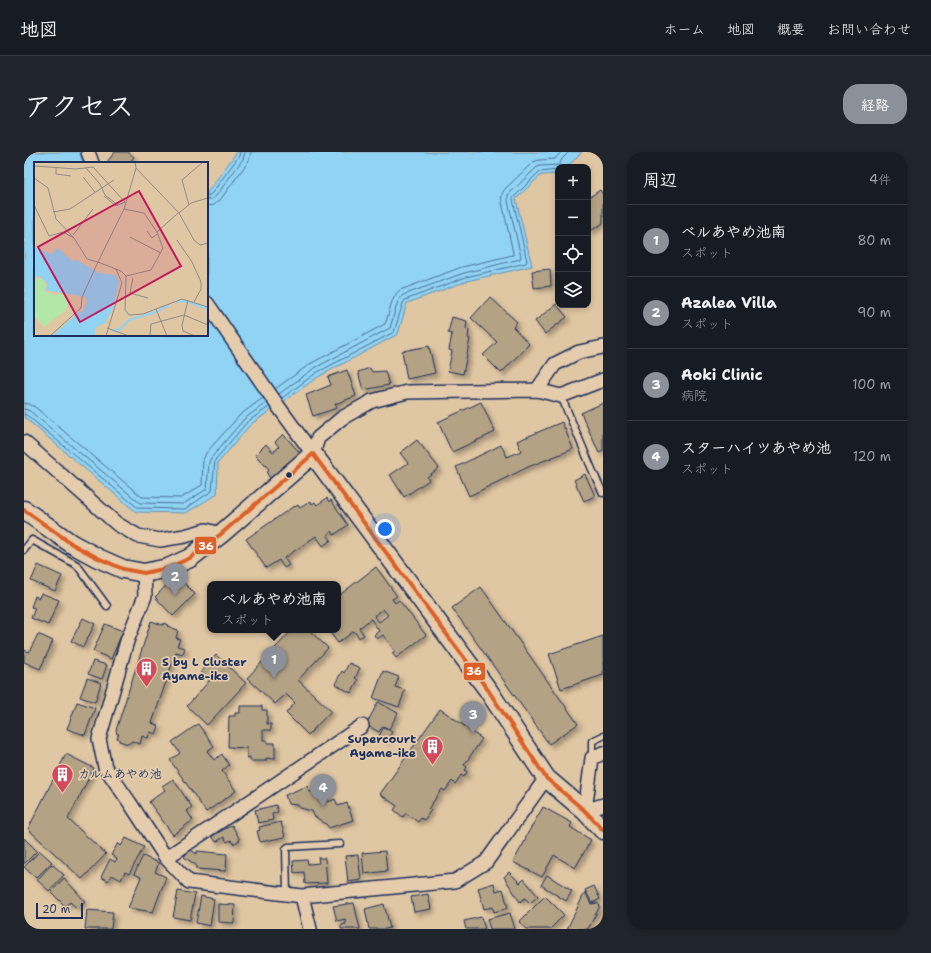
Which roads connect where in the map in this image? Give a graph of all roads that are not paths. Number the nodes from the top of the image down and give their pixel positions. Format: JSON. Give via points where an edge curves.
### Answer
{"nodes":[{"id":1,"x":88,"y":152,"type":"edge"},
{"id":2,"x":92,"y":162,"type":"edge"},
{"id":3,"x":208,"y":304,"type":"edge"},
{"id":4,"x":603,"y":347,"type":"edge"},
{"id":5,"x":603,"y":380,"type":"edge"},
{"id":6,"x":537,"y":390,"type":"junction"},
{"id":7,"x":561,"y":396,"type":"junction"},
{"id":8,"x":24,"y":442,"type":"edge"},
{"id":9,"x":313,"y":454,"type":"junction"},
{"id":10,"x":603,"y":493,"type":"edge"},
{"id":11,"x":24,"y":510,"type":"edge"},
{"id":12,"x":221,"y":534,"type":"junction"},
{"id":13,"x":24,"y":550,"type":"edge"},
{"id":14,"x":144,"y":573,"type":"junction"},
{"id":15,"x":107,"y":606,"type":"dead end"},
{"id":16,"x":362,"y":726,"type":"dead end"},
{"id":17,"x":603,"y":736,"type":"edge"},
{"id":18,"x":597,"y":756,"type":"edge"},
{"id":19,"x":546,"y":778,"type":"junction"},
{"id":20,"x":603,"y":805,"type":"edge"},
{"id":21,"x":585,"y":811,"type":"junction"},
{"id":22,"x":603,"y":830,"type":"edge"},
{"id":23,"x":340,"y":844,"type":"dead end"},
{"id":24,"x":166,"y":858,"type":"junction"},
{"id":25,"x":287,"y":894,"type":"junction"},
{"id":26,"x":302,"y":896,"type":"junction"},
{"id":27,"x":310,"y":929,"type":"edge"}],
"edges":[{"from":1,"to":2,"type":"street"},
{"from":3,"to":9,"type":"street"},
{"from":4,"to":6,"type":"street","via":[[579,352],[555,364]]},
{"from":5,"to":7,"type":"street"},
{"from":6,"to":7,"type":"street"},
{"from":6,"to":9,"type":"street","via":[[407,392],[372,401],[342,418],[318,438]]},
{"from":7,"to":10,"type":"lane"},
{"from":8,"to":12,"type":"street","via":[[116,524],[138,536],[160,540],[206,530]]},
{"from":9,"to":12,"type":"street"},
{"from":9,"to":19,"type":"street","via":[[488,690]]},
{"from":11,"to":14,"type":"street","via":[[72,544],[98,558],[123,569]]},
{"from":12,"to":14,"type":"street","via":[[190,558],[168,568]]},
{"from":13,"to":15,"type":"lane","via":[[32,540],[77,566]]},
{"from":14,"to":24,"type":"street","via":[[145,596],[127,641],[99,739],[105,767]]},
{"from":16,"to":24,"type":"street"},
{"from":17,"to":18,"type":"lane","via":[[592,741]]},
{"from":18,"to":21,"type":"street"},
{"from":19,"to":21,"type":"street"},
{"from":19,"to":26,"type":"street","via":[[486,862],[455,881]]},
{"from":20,"to":21,"type":"street"},
{"from":21,"to":22,"type":"street"},
{"from":23,"to":25,"type":"lane","via":[[286,848]]},
{"from":24,"to":25,"type":"street","via":[[189,882]]},
{"from":25,"to":26,"type":"street"},
{"from":26,"to":27,"type":"street"}]}
